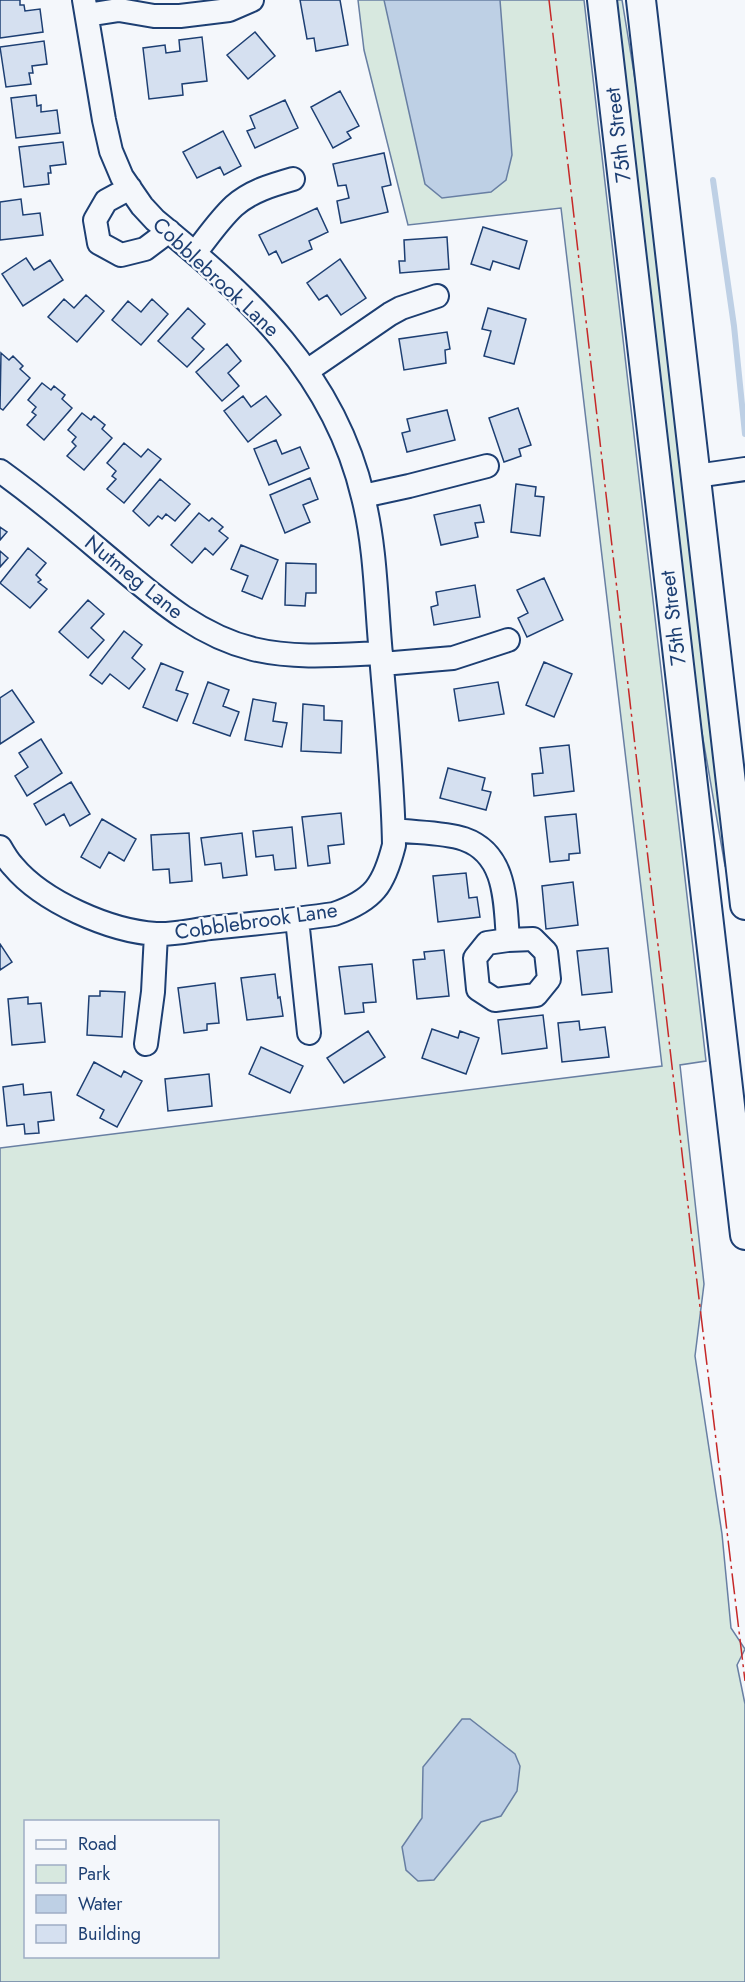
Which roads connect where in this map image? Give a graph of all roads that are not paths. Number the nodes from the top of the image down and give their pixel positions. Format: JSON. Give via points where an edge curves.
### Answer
{"nodes":[{"id":1,"x":252,"y":0,"type":"edge"},
{"id":2,"x":603,"y":0,"type":"edge"},
{"id":3,"x":641,"y":0,"type":"edge"},
{"id":4,"x":85,"y":8,"type":"edge"},
{"id":5,"x":293,"y":179,"type":"dead end"},
{"id":6,"x":130,"y":188,"type":"junction"},
{"id":7,"x":169,"y":231,"type":"junction"},
{"id":8,"x":195,"y":253,"type":"junction"},
{"id":9,"x":437,"y":296,"type":"dead end"},
{"id":10,"x":307,"y":371,"type":"junction"},
{"id":11,"x":487,"y":466,"type":"dead end"},
{"id":12,"x":745,"y":469,"type":"edge"},
{"id":13,"x":0,"y":471,"type":"edge"},
{"id":14,"x":696,"y":476,"type":"junction"},
{"id":15,"x":363,"y":496,"type":"junction"},
{"id":16,"x":508,"y":640,"type":"dead end"},
{"id":17,"x":381,"y":659,"type":"junction"},
{"id":18,"x":394,"y":830,"type":"junction"},
{"id":19,"x":2,"y":853,"type":"edge"},
{"id":20,"x":745,"y":905,"type":"edge"},
{"id":21,"x":297,"y":919,"type":"junction"},
{"id":22,"x":156,"y":934,"type":"junction"},
{"id":23,"x":508,"y":940,"type":"dead end"},
{"id":24,"x":309,"y":1033,"type":"dead end"},
{"id":25,"x":146,"y":1044,"type":"dead end"},
{"id":26,"x":737,"y":1093,"type":"edge"},
{"id":27,"x":745,"y":1235,"type":"edge"}],
"edges":[{"from":1,"to":4,"type":"street","via":[[229,10],[180,16]]},
{"from":2,"to":26,"type":"main road","name":"75th Street"},
{"from":3,"to":14,"type":"main road","name":"75th Street"},
{"from":4,"to":6,"type":"street","name":"Cobblebrook Lane","via":[[111,151]]},
{"from":5,"to":8,"type":"street","via":[[265,187],[234,206]]},
{"from":6,"to":7,"type":"street","name":"Cobblebrook Lane","via":[[142,206]]},
{"from":6,"to":7,"type":"street","via":[[106,201],[95,220],[99,243],[121,255],[145,249]]},
{"from":7,"to":8,"type":"street","name":"Cobblebrook Lane"},
{"from":8,"to":10,"type":"street","name":"Cobblebrook Lane","via":[[252,306]]},
{"from":9,"to":10,"type":"street","via":[[390,314]]},
{"from":10,"to":15,"type":"street","name":"Cobblebrook Lane","via":[[344,436]]},
{"from":11,"to":15,"type":"street"},
{"from":12,"to":14,"type":"street"},
{"from":13,"to":17,"type":"street","name":"Nutmeg Lane","via":[[34,495],[162,604],[199,627],[253,649],[289,655]]},
{"from":14,"to":20,"type":"main road","name":"75th Street"},
{"from":15,"to":17,"type":"street","name":"Cobblebrook Lane","via":[[369,522]]},
{"from":16,"to":17,"type":"street","name":"Nutmeg Lane","via":[[453,658]]},
{"from":17,"to":18,"type":"street","name":"Cobblebrook Lane"},
{"from":18,"to":21,"type":"street","name":"Cobblebrook Lane","via":[[388,869],[371,894],[334,914]]},
{"from":18,"to":23,"type":"street","via":[[466,840],[490,856],[502,882]]},
{"from":19,"to":22,"type":"street","name":"Cobblebrook Lane","via":[[42,891],[74,911],[111,925]]},
{"from":21,"to":22,"type":"street","name":"Cobblebrook Lane"},
{"from":21,"to":24,"type":"street"},
{"from":22,"to":25,"type":"street"},
{"from":26,"to":27,"type":"main road","name":"75th Street"}]}
